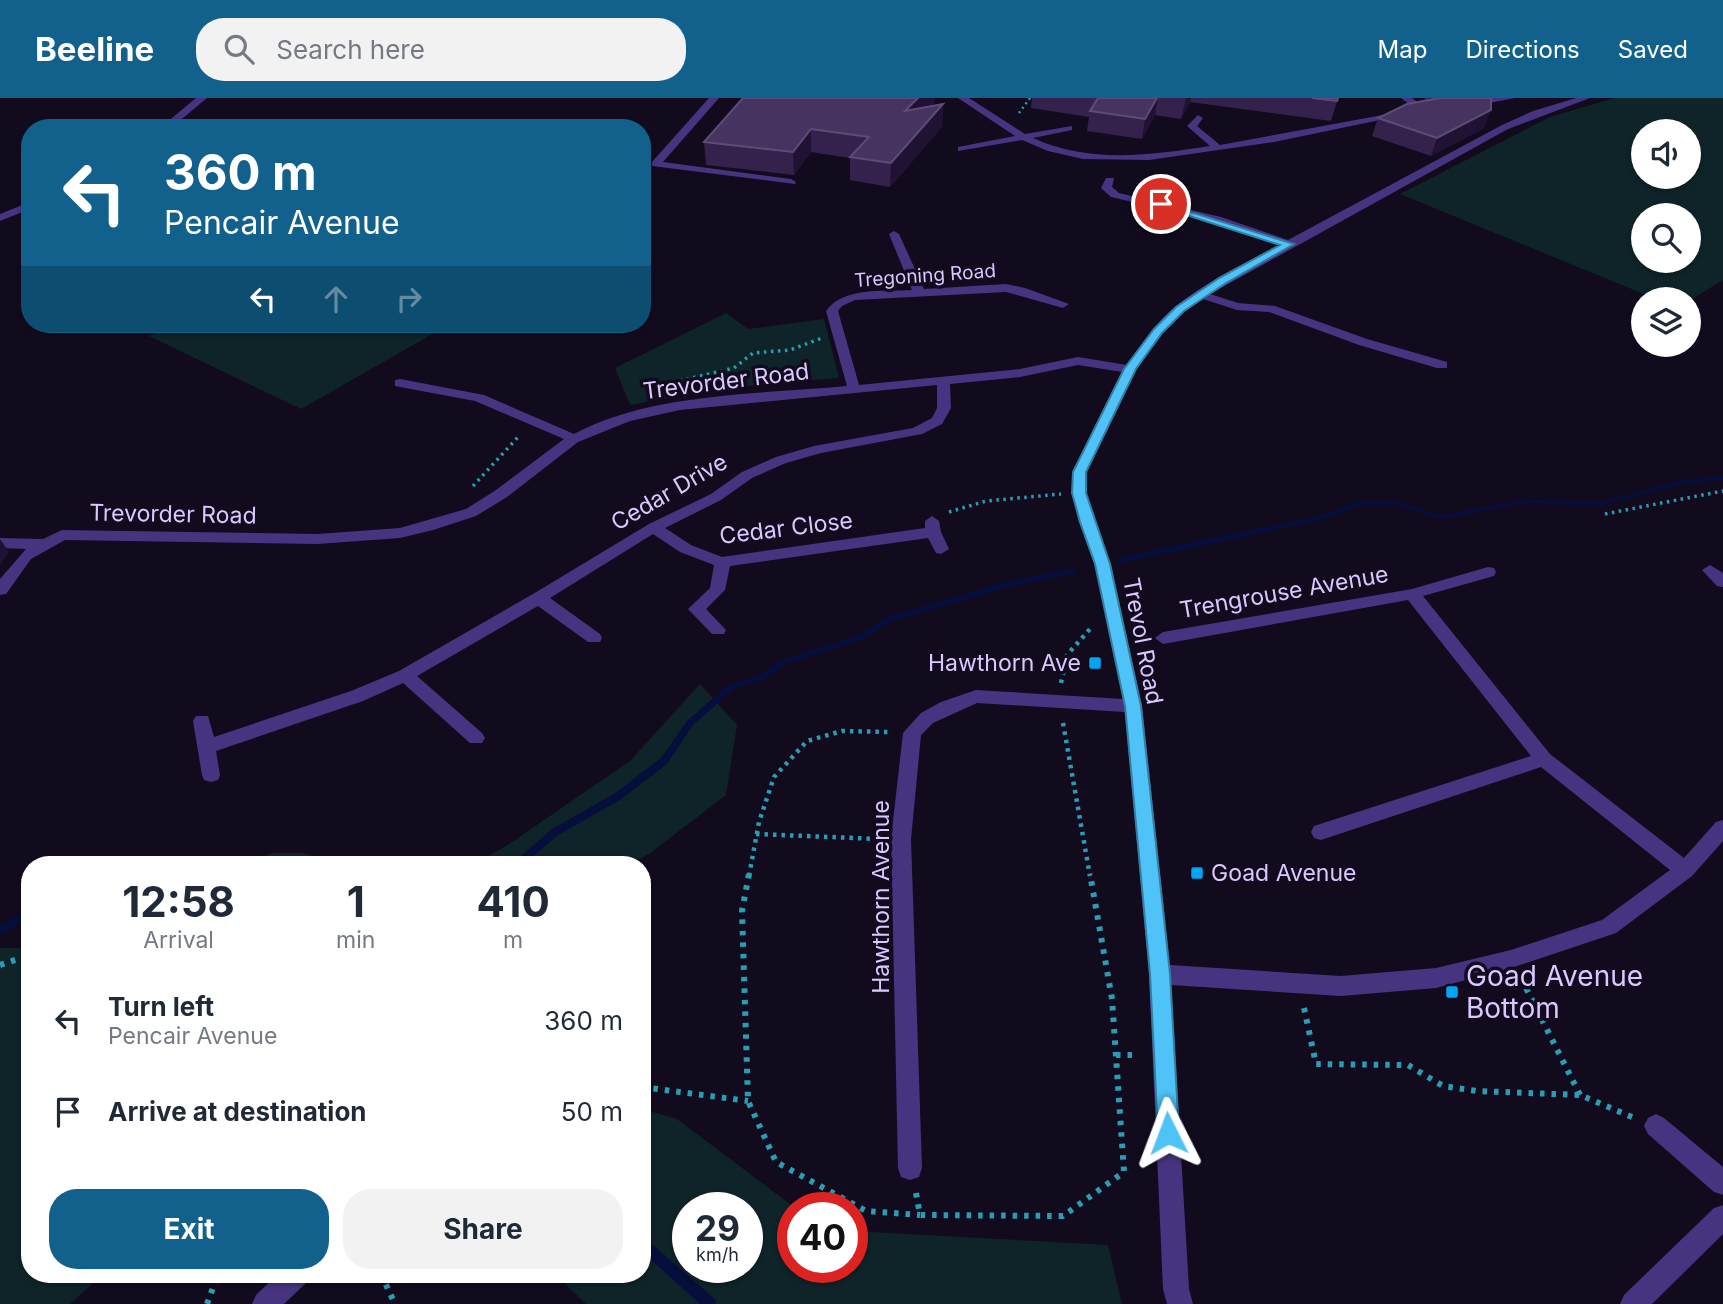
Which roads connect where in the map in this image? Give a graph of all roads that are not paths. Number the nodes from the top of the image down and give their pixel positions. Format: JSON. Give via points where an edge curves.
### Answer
{"nodes":[{"id":1,"x":202,"y":98,"type":"edge"},
{"id":2,"x":713,"y":98,"type":"edge"},
{"id":3,"x":963,"y":98,"type":"edge"},
{"id":4,"x":1406,"y":98,"type":"edge"},
{"id":5,"x":1510,"y":98,"type":"edge"},
{"id":6,"x":1585,"y":98,"type":"edge"},
{"id":7,"x":1463,"y":105,"type":"edge"},
{"id":8,"x":1437,"y":109,"type":"edge"},
{"id":9,"x":1424,"y":111,"type":"junction"},
{"id":10,"x":1198,"y":118,"type":"dead end"},
{"id":11,"x":176,"y":119,"type":"edge"},
{"id":12,"x":1069,"y":128,"type":"dead end"},
{"id":13,"x":1026,"y":138,"type":"junction"},
{"id":14,"x":1218,"y":148,"type":"junction"},
{"id":15,"x":961,"y":149,"type":"dead end"},
{"id":16,"x":1110,"y":180,"type":"dead end"},
{"id":17,"x":791,"y":182,"type":"dead end"},
{"id":18,"x":21,"y":209,"type":"edge"},
{"id":19,"x":0,"y":218,"type":"edge"},
{"id":20,"x":894,"y":234,"type":"dead end"},
{"id":21,"x":1289,"y":244,"type":"junction"},
{"id":22,"x":919,"y":292,"type":"junction"},
{"id":23,"x":1202,"y":295,"type":"junction"},
{"id":24,"x":1063,"y":304,"type":"dead end"},
{"id":25,"x":1442,"y":365,"type":"dead end"},
{"id":26,"x":1130,"y":369,"type":"junction"},
{"id":27,"x":943,"y":379,"type":"junction"},
{"id":28,"x":400,"y":383,"type":"dead end"},
{"id":29,"x":854,"y":389,"type":"junction"},
{"id":30,"x":575,"y":439,"type":"junction"},
{"id":31,"x":654,"y":527,"type":"junction"},
{"id":32,"x":0,"y":543,"type":"edge"},
{"id":33,"x":43,"y":544,"type":"junction"},
{"id":34,"x":941,"y":550,"type":"dead end"},
{"id":35,"x":722,"y":562,"type":"junction"},
{"id":36,"x":1710,"y":570,"type":"dead end"},
{"id":37,"x":1488,"y":572,"type":"dead end"},
{"id":38,"x":1723,"y":582,"type":"edge"},
{"id":39,"x":0,"y":590,"type":"edge"},
{"id":40,"x":1412,"y":594,"type":"junction"},
{"id":41,"x":539,"y":598,"type":"junction"},
{"id":42,"x":718,"y":630,"type":"dead end"},
{"id":43,"x":594,"y":638,"type":"dead end"},
{"id":44,"x":1163,"y":638,"type":"dead end"},
{"id":45,"x":405,"y":675,"type":"junction"},
{"id":46,"x":1133,"y":706,"type":"junction"},
{"id":47,"x":202,"y":721,"type":"dead end"},
{"id":48,"x":477,"y":738,"type":"dead end"},
{"id":49,"x":206,"y":747,"type":"junction"},
{"id":50,"x":1544,"y":759,"type":"junction"},
{"id":51,"x":211,"y":775,"type":"dead end"},
{"id":52,"x":1723,"y":828,"type":"edge"},
{"id":53,"x":1321,"y":831,"type":"dead end"},
{"id":54,"x":1685,"y":870,"type":"junction"},
{"id":55,"x":1160,"y":974,"type":"junction"},
{"id":56,"x":1656,"y":1126,"type":"road end"},
{"id":57,"x":910,"y":1168,"type":"road end"},
{"id":58,"x":1723,"y":1183,"type":"edge"},
{"id":59,"x":1723,"y":1217,"type":"edge"},
{"id":60,"x":287,"y":1283,"type":"edge"},
{"id":61,"x":265,"y":1304,"type":"edge"},
{"id":62,"x":1180,"y":1304,"type":"edge"},
{"id":63,"x":1633,"y":1304,"type":"edge"}],
"edges":[{"from":1,"to":11,"type":"street"},
{"from":2,"to":17,"type":"street","via":[[656,164]]},
{"from":3,"to":13,"type":"street"},
{"from":4,"to":9,"type":"street"},
{"from":5,"to":7,"type":"street"},
{"from":6,"to":21,"type":"street","name":"Trevol Road","via":[[1505,127]]},
{"from":8,"to":9,"type":"street"},
{"from":9,"to":14,"type":"street"},
{"from":10,"to":14,"type":"street","via":[[1192,127]]},
{"from":12,"to":13,"type":"street"},
{"from":13,"to":14,"type":"street","via":[[1066,153],[1110,160]]},
{"from":13,"to":15,"type":"street"},
{"from":16,"to":21,"type":"street","via":[[1106,188],[1115,195],[1217,219]]},
{"from":18,"to":19,"type":"street"},
{"from":20,"to":22,"type":"street"},
{"from":21,"to":23,"type":"street","name":"Trevol Road"},
{"from":22,"to":24,"type":"street","name":"Tregoning Road","via":[[1006,288]]},
{"from":22,"to":29,"type":"street","name":"Tregoning Road","via":[[853,297],[832,311]]},
{"from":23,"to":25,"type":"street","via":[[1237,306],[1271,309]]},
{"from":23,"to":26,"type":"street","name":"Trevol Road","via":[[1158,331]]},
{"from":26,"to":27,"type":"street","name":"Trevorder Road","via":[[1078,361],[1020,373]]},
{"from":26,"to":46,"type":"street","name":"Trevol Road","via":[[1080,472],[1079,493],[1102,564]]},
{"from":27,"to":29,"type":"street","name":"Trevorder Road"},
{"from":27,"to":31,"type":"street","name":"Cedar Drive","via":[[944,408],[937,421],[917,431],[781,460]]},
{"from":28,"to":30,"type":"street","via":[[478,398]]},
{"from":29,"to":30,"type":"street","name":"Trevorder Road","via":[[686,405],[630,416]]},
{"from":30,"to":33,"type":"street","name":"Trevorder Road","via":[[458,518],[392,536],[342,540],[62,535]]},
{"from":31,"to":35,"type":"street","name":"Cedar Close","via":[[685,550]]},
{"from":31,"to":41,"type":"street","name":"Cedar Drive"},
{"from":32,"to":33,"type":"street"},
{"from":33,"to":39,"type":"street","name":"Trevorder Road","via":[[26,555]]},
{"from":34,"to":35,"type":"street","name":"Cedar Close","via":[[932,526]]},
{"from":35,"to":42,"type":"street","via":[[717,592],[696,609]]},
{"from":36,"to":38,"type":"street"},
{"from":37,"to":40,"type":"street","name":"Trengrouse Avenue"},
{"from":40,"to":44,"type":"street","name":"Trengrouse Avenue"},
{"from":40,"to":50,"type":"street","name":"Trengrouse Avenue"},
{"from":41,"to":43,"type":"street"},
{"from":41,"to":45,"type":"street","name":"Cedar Drive"},
{"from":45,"to":48,"type":"street"},
{"from":45,"to":49,"type":"street","name":"Cedar Drive"},
{"from":46,"to":55,"type":"street","name":"Trevol Road"},
{"from":46,"to":57,"type":"street","name":"Hawthorn Avenue","via":[[976,696],[927,718],[912,733],[901,839]]},
{"from":47,"to":49,"type":"street"},
{"from":49,"to":51,"type":"street"},
{"from":50,"to":53,"type":"street"},
{"from":50,"to":54,"type":"street","name":"Trengrouse Avenue"},
{"from":52,"to":54,"type":"street"},
{"from":54,"to":55,"type":"street","via":[[1609,927],[1436,978],[1341,986]]},
{"from":55,"to":62,"type":"street","name":"Trevol Road"},
{"from":56,"to":58,"type":"street"},
{"from":59,"to":63,"type":"street"},
{"from":60,"to":61,"type":"street"}]}
